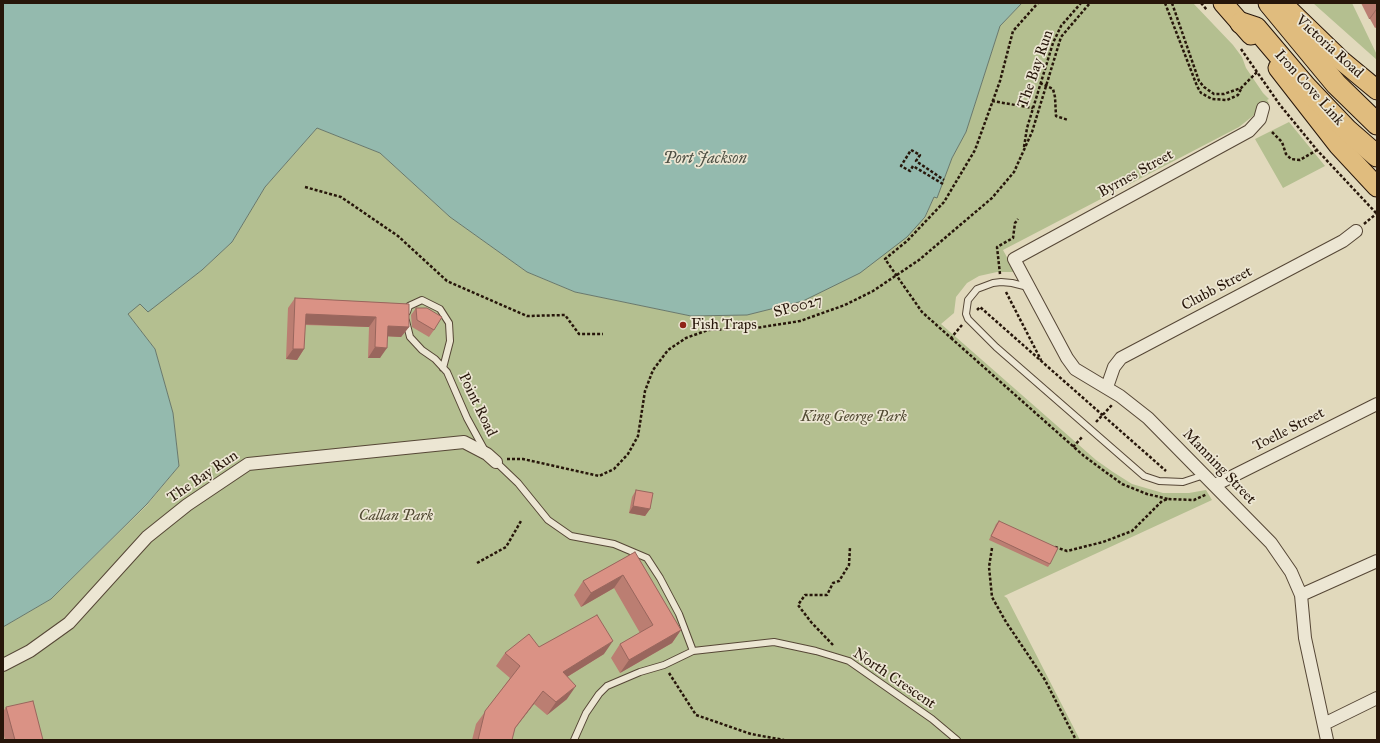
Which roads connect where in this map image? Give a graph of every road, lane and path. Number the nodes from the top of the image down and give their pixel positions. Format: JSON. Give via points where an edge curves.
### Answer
{"nodes":[{"id":1,"x":1038,"y":3,"type":"edge"},
{"id":2,"x":1081,"y":3,"type":"edge"},
{"id":3,"x":1090,"y":3,"type":"edge"},
{"id":4,"x":1165,"y":3,"type":"edge"},
{"id":5,"x":1172,"y":3,"type":"edge"},
{"id":6,"x":1261,"y":3,"type":"edge"},
{"id":7,"x":1276,"y":7,"type":"edge"},
{"id":8,"x":1232,"y":12,"type":"edge"},
{"id":9,"x":1257,"y":72,"type":"dead end"},
{"id":10,"x":1040,"y":83,"type":"junction"},
{"id":11,"x":1046,"y":85,"type":"junction"},
{"id":12,"x":1241,"y":88,"type":"junction"},
{"id":13,"x":1377,"y":90,"type":"edge"},
{"id":14,"x":992,"y":101,"type":"junction"},
{"id":15,"x":1033,"y":108,"type":"junction"},
{"id":16,"x":1263,"y":108,"type":"dead end"},
{"id":17,"x":1068,"y":120,"type":"dead end"},
{"id":18,"x":1377,"y":124,"type":"edge"},
{"id":19,"x":1272,"y":132,"type":"dead end"},
{"id":20,"x":1317,"y":150,"type":"dead end"},
{"id":21,"x":1024,"y":152,"type":"junction"},
{"id":22,"x":1377,"y":156,"type":"edge"},
{"id":23,"x":944,"y":180,"type":"dead end"},
{"id":24,"x":943,"y":184,"type":"dead end"},
{"id":25,"x":304,"y":187,"type":"dead end"},
{"id":26,"x":1377,"y":187,"type":"edge"},
{"id":27,"x":974,"y":215,"type":"joint"},
{"id":28,"x":1356,"y":231,"type":"dead end"},
{"id":29,"x":1014,"y":259,"type":"joint"},
{"id":30,"x":896,"y":275,"type":"junction"},
{"id":31,"x":1001,"y":282,"type":"junction"},
{"id":32,"x":1028,"y":287,"type":"junction"},
{"id":33,"x":968,"y":319,"type":"junction"},
{"id":34,"x":603,"y":334,"type":"dead end"},
{"id":35,"x":951,"y":338,"type":"junction"},
{"id":36,"x":1042,"y":363,"type":"junction"},
{"id":37,"x":443,"y":368,"type":"junction"},
{"id":38,"x":1106,"y":387,"type":"junction"},
{"id":39,"x":1120,"y":396,"type":"junction"},
{"id":40,"x":1377,"y":404,"type":"edge"},
{"id":41,"x":1102,"y":416,"type":"junction"},
{"id":42,"x":1089,"y":429,"type":"junction"},
{"id":43,"x":1073,"y":447,"type":"junction"},
{"id":44,"x":491,"y":458,"type":"junction"},
{"id":45,"x":1167,"y":472,"type":"dead end"},
{"id":46,"x":1204,"y":475,"type":"junction"},
{"id":47,"x":1215,"y":485,"type":"junction"},
{"id":48,"x":1168,"y":499,"type":"junction"},
{"id":49,"x":521,"y":521,"type":"dead end"},
{"id":50,"x":1048,"y":544,"type":"edge"},
{"id":51,"x":850,"y":547,"type":"dead end"},
{"id":52,"x":992,"y":548,"type":"dead end"},
{"id":53,"x":1377,"y":561,"type":"edge"},
{"id":54,"x":477,"y":563,"type":"dead end"},
{"id":55,"x":1301,"y":596,"type":"junction"},
{"id":56,"x":693,"y":651,"type":"junction"},
{"id":57,"x":849,"y":661,"type":"junction"},
{"id":58,"x":3,"y":665,"type":"edge"},
{"id":59,"x":664,"y":665,"type":"junction"},
{"id":60,"x":1377,"y":698,"type":"edge"},
{"id":61,"x":1324,"y":724,"type":"junction"},
{"id":62,"x":574,"y":740,"type":"edge"},
{"id":63,"x":784,"y":740,"type":"edge"},
{"id":64,"x":957,"y":740,"type":"edge"},
{"id":65,"x":1076,"y":740,"type":"edge"},
{"id":66,"x":1327,"y":740,"type":"edge"}],
"edges":[{"from":1,"to":14,"type":"path","via":[[1013,31]]},
{"from":2,"to":10,"type":"path","name":"The Bay Run","via":[[1056,35]]},
{"from":3,"to":11,"type":"path","name":"The Bay Run","via":[[1061,37]]},
{"from":4,"to":12,"type":"path","via":[[1202,93],[1212,100],[1227,100],[1238,95]]},
{"from":5,"to":12,"type":"path","via":[[1199,82],[1219,95]]},
{"from":6,"to":7,"type":"lane"},
{"from":7,"to":13,"type":"highway","name":"Victoria Road"},
{"from":7,"to":18,"type":"highway","name":"Iron Cove Link","via":[[1336,84]]},
{"from":8,"to":22,"type":"highway","name":"Iron Cove Link","via":[[1256,28],[1306,87],[1342,125]]},
{"from":8,"to":26,"type":"highway","via":[[1338,144]]},
{"from":9,"to":12,"type":"path"},
{"from":10,"to":11,"type":"path"},
{"from":10,"to":15,"type":"path","name":"The Bay Run"},
{"from":11,"to":17,"type":"path","via":[[1053,89],[1056,116]]},
{"from":11,"to":21,"type":"path","name":"The Bay Run"},
{"from":14,"to":15,"type":"path"},
{"from":14,"to":30,"type":"path","via":[[975,150],[944,202],[907,241],[885,259]]},
{"from":15,"to":21,"type":"path","name":"The Bay Run"},
{"from":16,"to":29,"type":"street","name":"Byrnes Street","via":[[1260,119],[1249,131]]},
{"from":19,"to":20,"type":"path","via":[[1282,142],[1286,154],[1291,158],[1300,160]]},
{"from":21,"to":27,"type":"path","name":"The Bay Run","via":[[1014,172]]},
{"from":23,"to":24,"type":"path","via":[[916,161],[920,155],[911,150],[901,166],[910,171],[913,166]]},
{"from":25,"to":34,"type":"path","via":[[341,197],[398,236],[447,281],[527,316],[565,315],[579,334]]},
{"from":27,"to":30,"type":"path","name":"SP0027","via":[[920,260]]},
{"from":28,"to":38,"type":"street","name":"Clubb Street","via":[[1343,241],[1121,358],[1114,367]]},
{"from":29,"to":32,"type":"street","name":"Manning Street"},
{"from":30,"to":35,"type":"path","via":[[922,312]]},
{"from":30,"to":44,"type":"path","name":"SP0027","via":[[873,291],[845,305],[800,321],[756,328],[708,330],[686,338],[668,350],[653,370],[645,391],[638,436],[628,454],[614,469],[599,476],[523,459]]},
{"from":31,"to":32,"type":"lane"},
{"from":31,"to":33,"type":"lane","via":[[977,289],[968,300]]},
{"from":31,"to":36,"type":"path"},
{"from":32,"to":38,"type":"street","name":"Manning Street","via":[[1071,364],[1085,376]]},
{"from":33,"to":35,"type":"path"},
{"from":33,"to":36,"type":"path","via":[[980,307]]},
{"from":33,"to":42,"type":"lane"},
{"from":35,"to":43,"type":"path"},
{"from":36,"to":41,"type":"path"},
{"from":37,"to":37,"type":"lane","name":"Point Road","via":[[410,337],[406,318],[409,306],[422,300],[440,309],[449,323],[450,341]]},
{"from":37,"to":44,"type":"lane","name":"Point Road","via":[[467,418]]},
{"from":38,"to":39,"type":"street","name":"Manning Street"},
{"from":39,"to":41,"type":"path"},
{"from":39,"to":46,"type":"street","name":"Manning Street","via":[[1148,418]]},
{"from":40,"to":47,"type":"street","name":"Toelle Street"},
{"from":41,"to":42,"type":"path"},
{"from":41,"to":45,"type":"path"},
{"from":42,"to":43,"type":"path"},
{"from":42,"to":46,"type":"lane","via":[[1139,472],[1151,479],[1183,482]]},
{"from":43,"to":48,"type":"path","via":[[1122,484]]},
{"from":44,"to":56,"type":"lane","name":"Point Road","via":[[518,483],[548,520],[571,536],[614,544],[647,558],[679,614]]},
{"from":44,"to":58,"type":"street","name":"The Bay Run","via":[[464,442],[248,464],[187,505],[147,537],[69,623],[30,651]]},
{"from":46,"to":47,"type":"street","name":"Manning Street"},
{"from":47,"to":48,"type":"path","via":[[1206,494],[1194,500]]},
{"from":47,"to":55,"type":"street","name":"Manning Street","via":[[1271,543],[1291,572]]},
{"from":48,"to":50,"type":"path","via":[[1162,501],[1126,534],[1067,551]]},
{"from":49,"to":54,"type":"path","via":[[506,547]]},
{"from":51,"to":57,"type":"path","via":[[849,565],[839,581],[833,583],[827,595],[805,595],[798,605],[810,622]]},
{"from":52,"to":65,"type":"path","via":[[989,567],[992,597],[1045,680]]},
{"from":53,"to":55,"type":"street"},
{"from":55,"to":61,"type":"street","name":"Manning Street","via":[[1305,638]]},
{"from":56,"to":57,"type":"lane","name":"North Crescent","via":[[774,642]]},
{"from":56,"to":59,"type":"lane"},
{"from":57,"to":64,"type":"lane","name":"North Crescent","via":[[932,719]]},
{"from":59,"to":62,"type":"lane","via":[[607,686],[598,694],[586,713]]},
{"from":59,"to":63,"type":"path","via":[[696,715],[751,734]]},
{"from":60,"to":61,"type":"street"},
{"from":61,"to":66,"type":"street","name":"Manning Street"}]}
